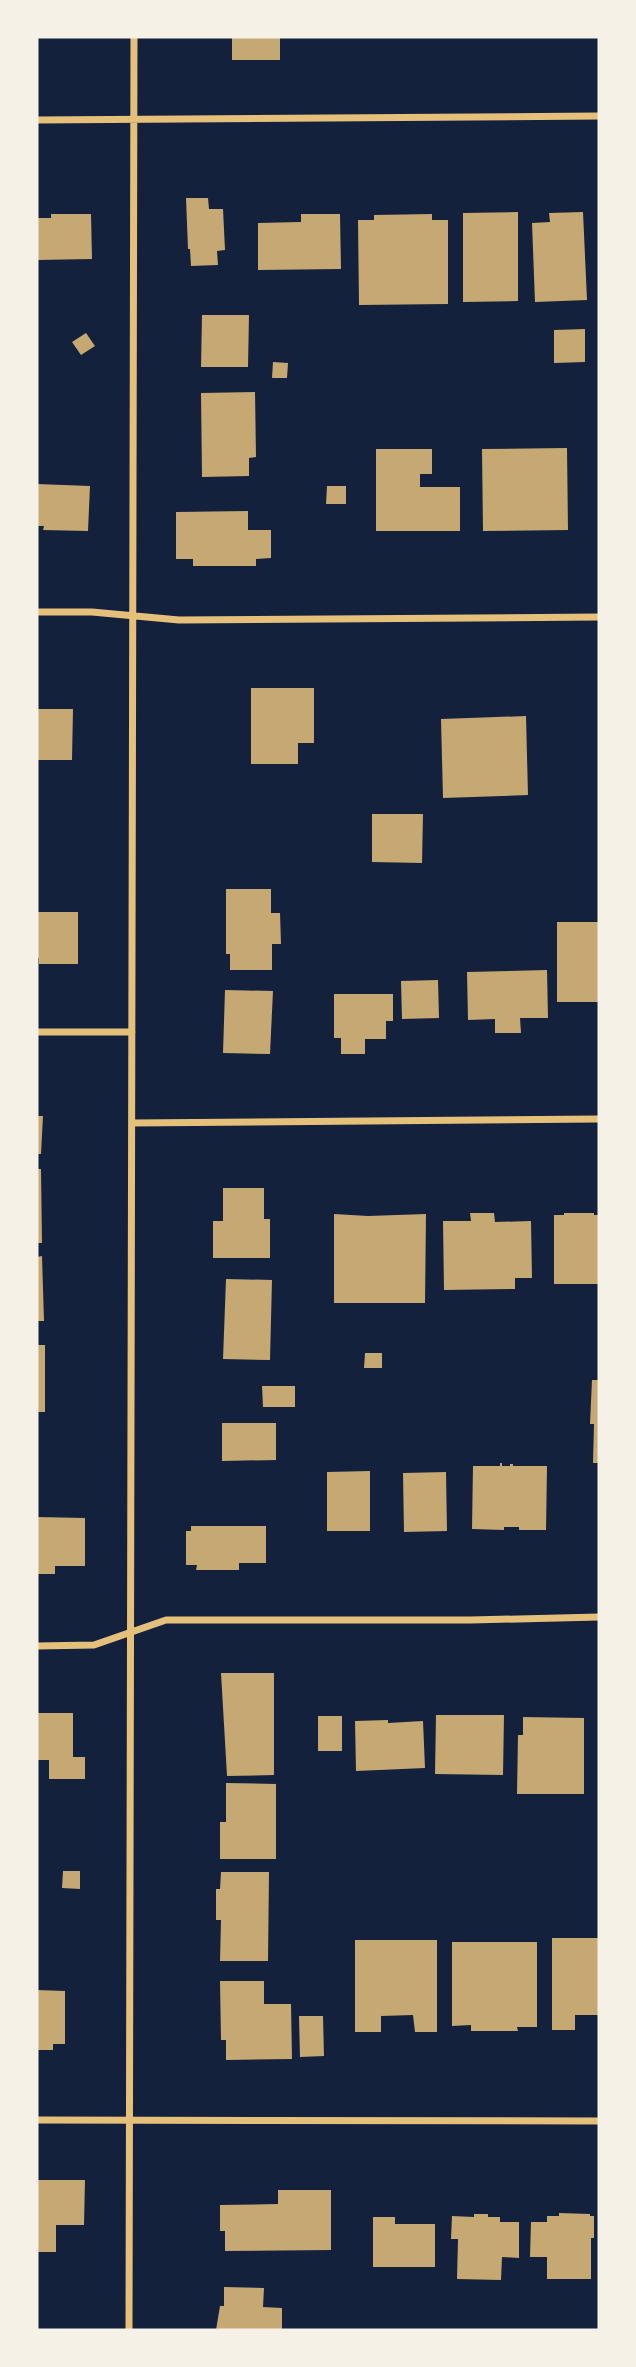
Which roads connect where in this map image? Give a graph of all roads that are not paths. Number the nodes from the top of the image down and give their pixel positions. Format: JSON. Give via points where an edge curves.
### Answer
{"nodes":[{"id":1,"x":134,"y":37,"type":"edge"},
{"id":2,"x":599,"y":116,"type":"edge"},
{"id":3,"x":134,"y":119,"type":"junction"},
{"id":4,"x":37,"y":120,"type":"edge"},
{"id":5,"x":37,"y":612,"type":"edge"},
{"id":6,"x":133,"y":616,"type":"junction"},
{"id":7,"x":599,"y":617,"type":"edge"},
{"id":8,"x":37,"y":1032,"type":"edge"},
{"id":9,"x":132,"y":1032,"type":"junction"},
{"id":10,"x":599,"y":1119,"type":"edge"},
{"id":11,"x":132,"y":1123,"type":"junction"},
{"id":12,"x":599,"y":1617,"type":"edge"},
{"id":13,"x":131,"y":1633,"type":"junction"},
{"id":14,"x":37,"y":1646,"type":"edge"},
{"id":15,"x":37,"y":2120,"type":"edge"},
{"id":16,"x":599,"y":2120,"type":"edge"},
{"id":17,"x":130,"y":2121,"type":"junction"},
{"id":18,"x":129,"y":2330,"type":"edge"}],
"edges":[{"from":1,"to":3,"type":"street"},
{"from":2,"to":3,"type":"street"},
{"from":3,"to":4,"type":"street"},
{"from":3,"to":6,"type":"street"},
{"from":5,"to":6,"type":"street"},
{"from":6,"to":7,"type":"street","via":[[178,620]]},
{"from":6,"to":9,"type":"street"},
{"from":8,"to":9,"type":"street"},
{"from":9,"to":11,"type":"street"},
{"from":10,"to":11,"type":"street"},
{"from":11,"to":13,"type":"street"},
{"from":12,"to":13,"type":"street","via":[[166,1620]]},
{"from":13,"to":14,"type":"street","via":[[94,1645]]},
{"from":13,"to":17,"type":"street"},
{"from":15,"to":17,"type":"street"},
{"from":16,"to":17,"type":"street"},
{"from":17,"to":18,"type":"street"}]}
